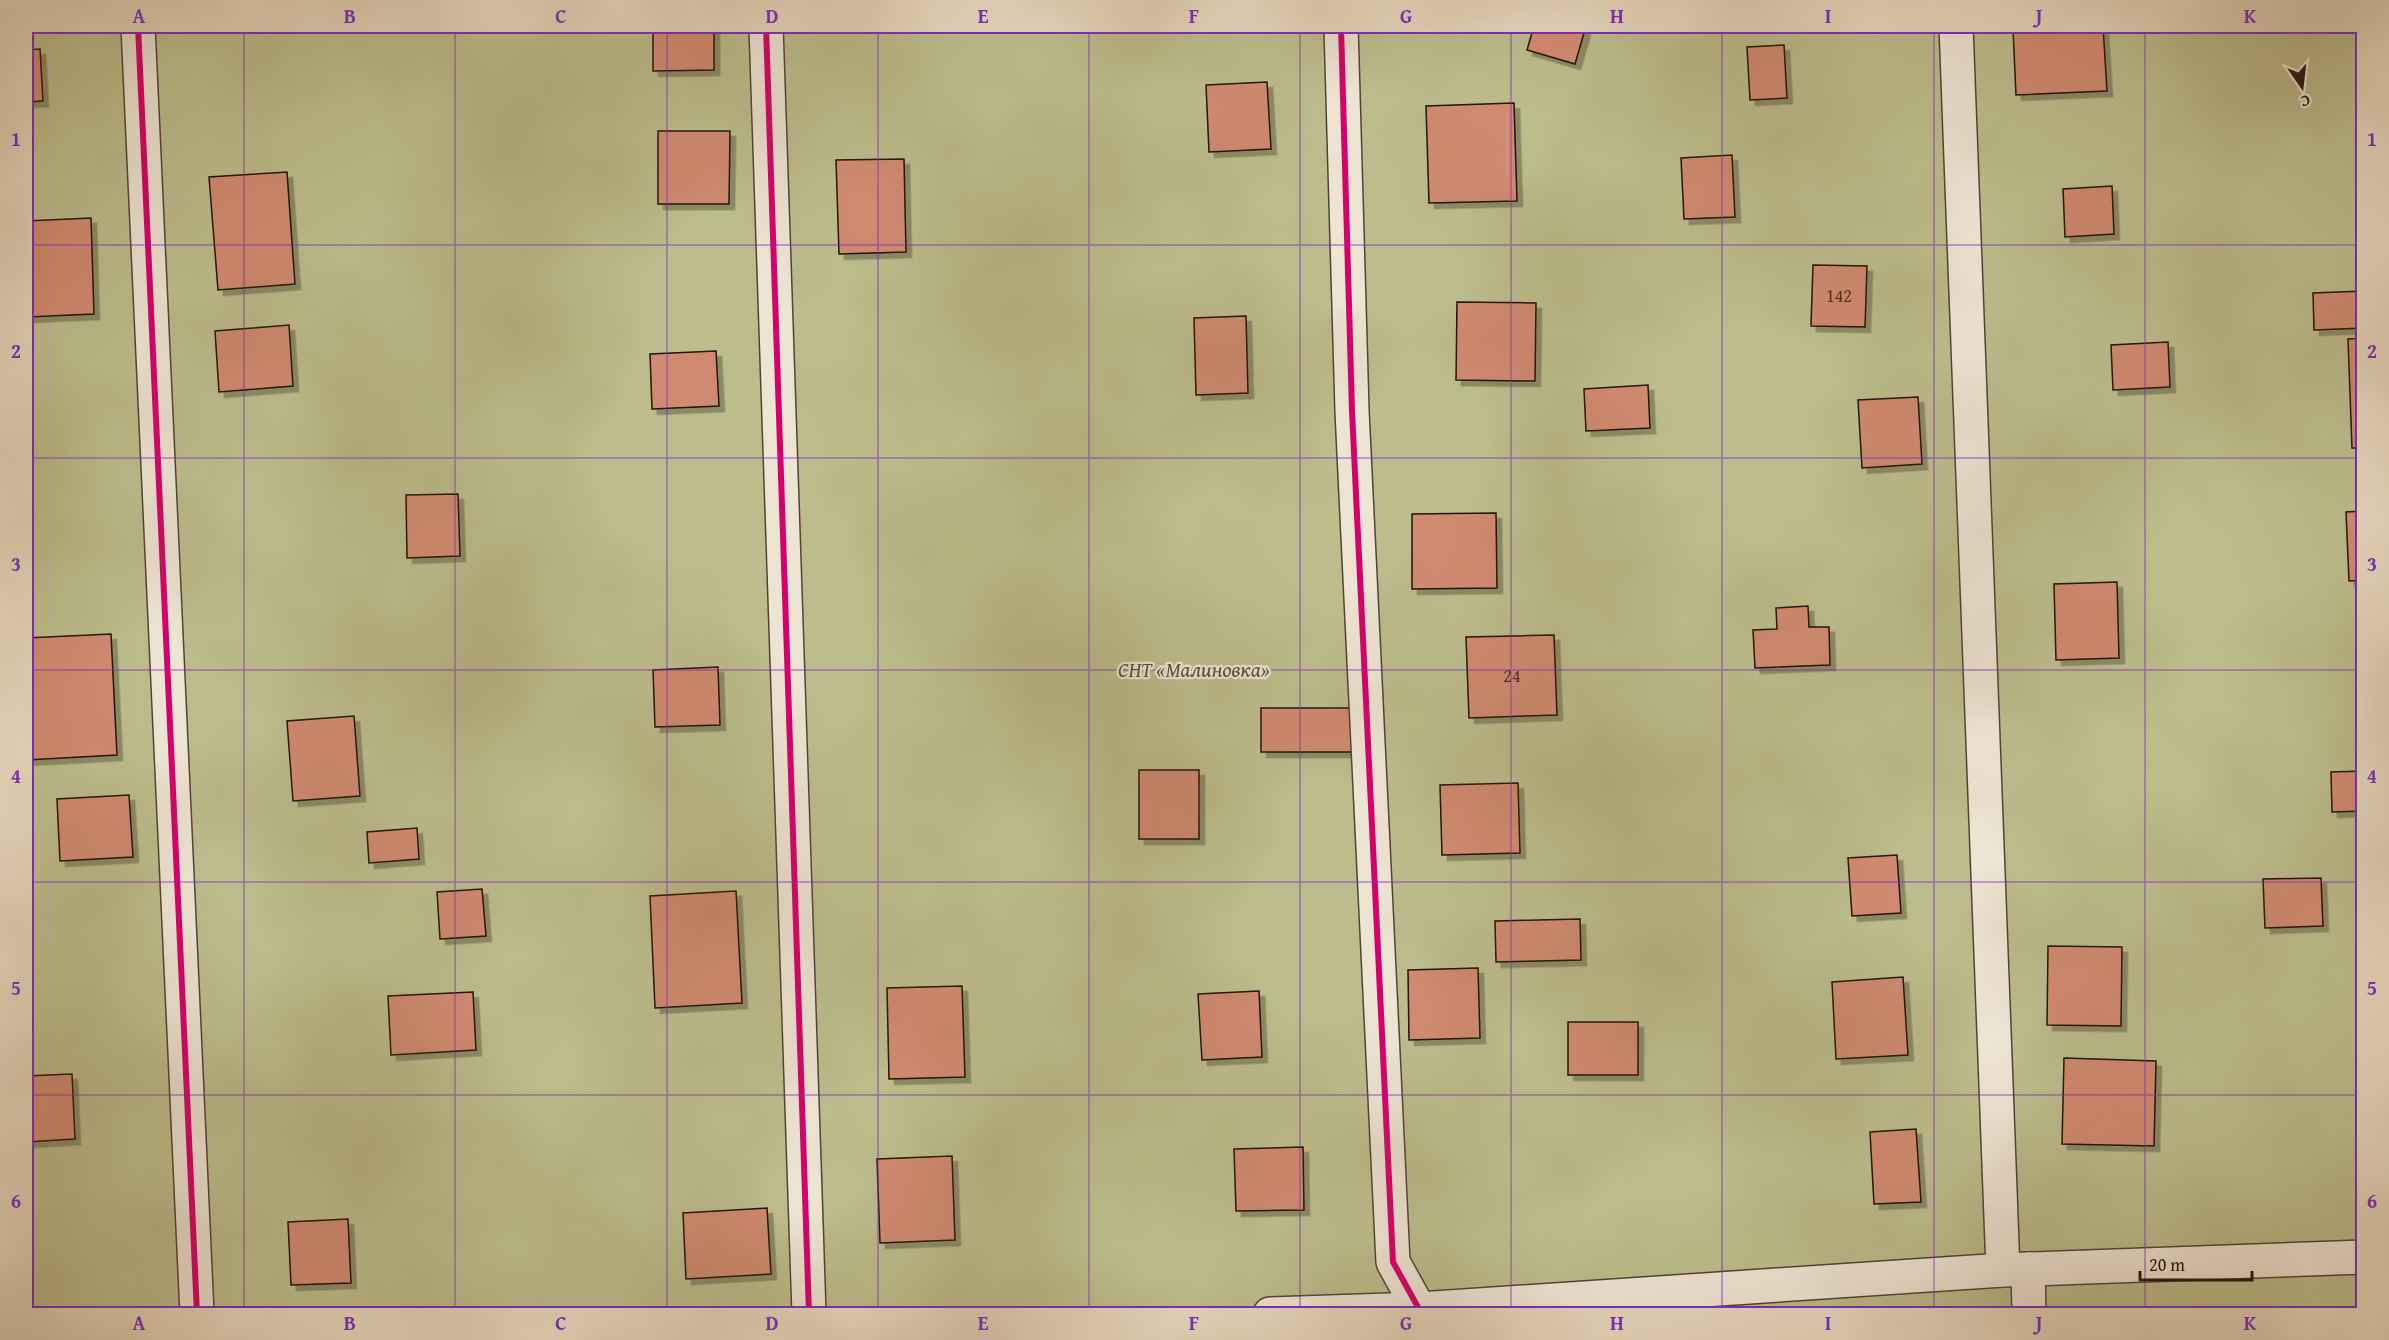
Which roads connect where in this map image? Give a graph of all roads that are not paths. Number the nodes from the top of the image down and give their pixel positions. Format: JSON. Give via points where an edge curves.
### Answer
{"nodes":[{"id":1,"x":138,"y":26,"type":"edge"},
{"id":2,"x":766,"y":26,"type":"edge"},
{"id":3,"x":1341,"y":26,"type":"edge"},
{"id":4,"x":1956,"y":26,"type":"edge"},
{"id":5,"x":2364,"y":1257,"type":"edge"},
{"id":6,"x":2015,"y":1270,"type":"junction"},
{"id":7,"x":1419,"y":1312,"type":"edge"},
{"id":8,"x":197,"y":1314,"type":"edge"},
{"id":9,"x":809,"y":1314,"type":"edge"},
{"id":10,"x":1270,"y":1314,"type":"edge"},
{"id":11,"x":2029,"y":1314,"type":"edge"}],
"edges":[{"from":1,"to":8,"type":"street"},
{"from":2,"to":9,"type":"street"},
{"from":3,"to":7,"type":"street","via":[[1352,411],[1393,1262]]},
{"from":4,"to":6,"type":"street"},
{"from":5,"to":6,"type":"street"},
{"from":6,"to":7,"type":"street"},
{"from":6,"to":11,"type":"street"},
{"from":7,"to":10,"type":"street"}]}
